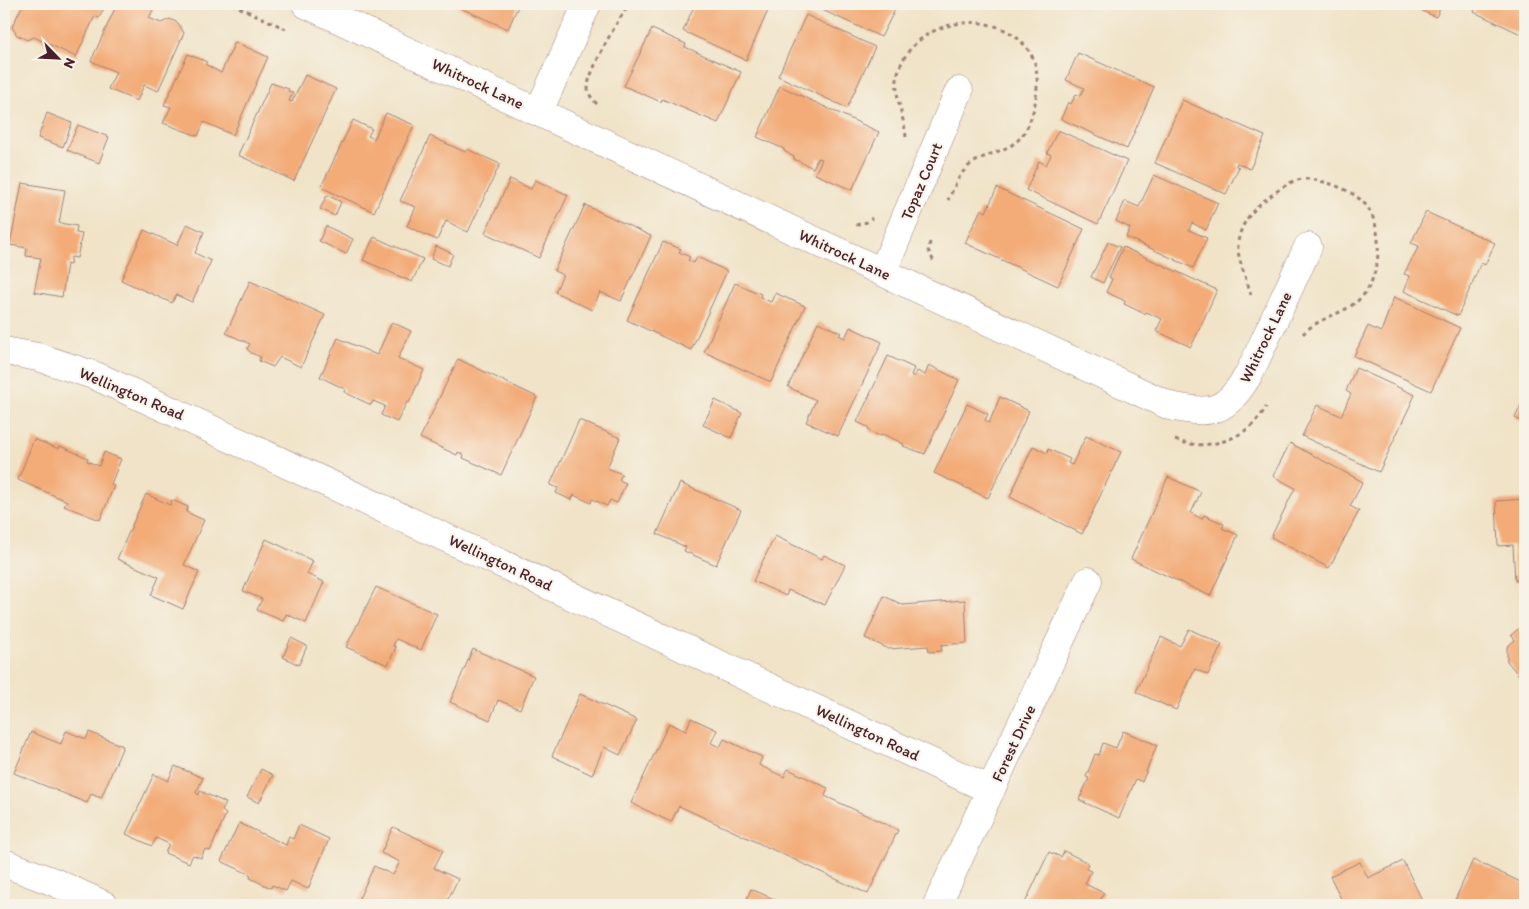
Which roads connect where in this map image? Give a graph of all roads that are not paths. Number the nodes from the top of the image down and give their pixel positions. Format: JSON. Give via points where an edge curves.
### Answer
{"nodes":[{"id":1,"x":306,"y":4,"type":"edge"},
{"id":2,"x":587,"y":4,"type":"edge"},
{"id":3,"x":959,"y":91,"type":"dead end"},
{"id":4,"x":538,"y":111,"type":"junction"},
{"id":5,"x":1308,"y":247,"type":"dead end"},
{"id":6,"x":883,"y":271,"type":"junction"},
{"id":7,"x":4,"y":351,"type":"edge"},
{"id":8,"x":1088,"y":582,"type":"dead end"},
{"id":9,"x":991,"y":790,"type":"junction"},
{"id":10,"x":4,"y":863,"type":"edge"},
{"id":11,"x":104,"y":905,"type":"edge"},
{"id":12,"x":937,"y":905,"type":"edge"}],
"edges":[{"from":1,"to":4,"type":"street","name":"Whitrock Lane"},
{"from":2,"to":4,"type":"street"},
{"from":3,"to":6,"type":"street","name":"Topaz Court"},
{"from":4,"to":6,"type":"street","name":"Whitrock Lane"},
{"from":5,"to":6,"type":"street","name":"Whitrock Lane","via":[[1238,391],[1221,407],[1198,411],[1170,406]]},
{"from":7,"to":9,"type":"street","name":"Wellington Road","via":[[38,357],[96,376]]},
{"from":8,"to":9,"type":"street","name":"Forest Drive"},
{"from":9,"to":12,"type":"street","name":"Forest Drive"},
{"from":10,"to":11,"type":"street"}]}
